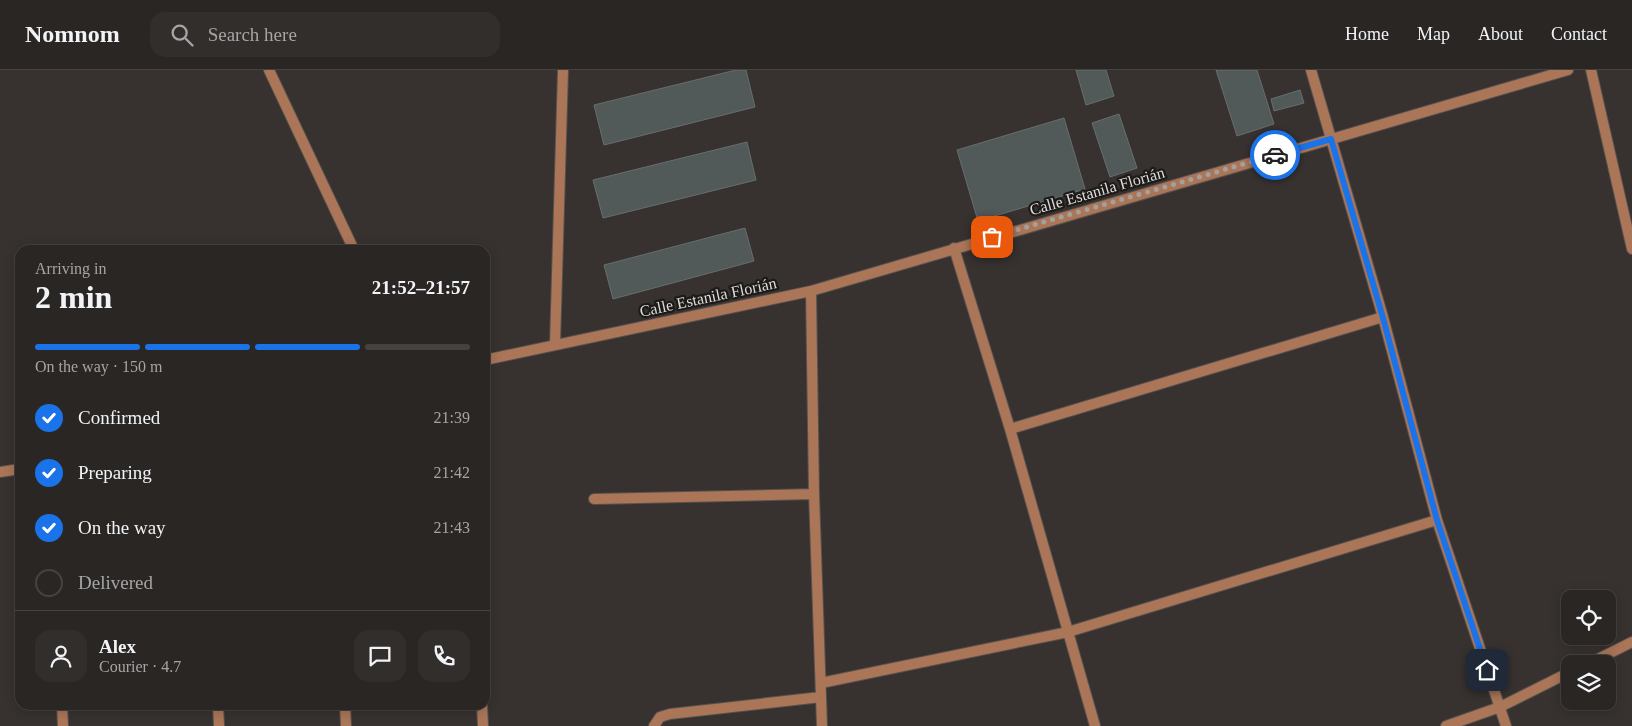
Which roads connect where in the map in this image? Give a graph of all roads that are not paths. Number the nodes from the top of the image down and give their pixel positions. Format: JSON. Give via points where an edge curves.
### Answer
{"nodes":[{"id":1,"x":269,"y":70,"type":"edge"},
{"id":2,"x":563,"y":70,"type":"edge"},
{"id":3,"x":1311,"y":70,"type":"edge"},
{"id":4,"x":1568,"y":70,"type":"edge"},
{"id":5,"x":1591,"y":70,"type":"edge"},
{"id":6,"x":1331,"y":139,"type":"junction"},
{"id":7,"x":352,"y":245,"type":"edge"},
{"id":8,"x":954,"y":248,"type":"junction"},
{"id":9,"x":1632,"y":249,"type":"edge"},
{"id":10,"x":811,"y":291,"type":"junction"},
{"id":11,"x":1383,"y":318,"type":"junction"},
{"id":12,"x":556,"y":344,"type":"junction"},
{"id":13,"x":490,"y":359,"type":"edge"},
{"id":14,"x":1010,"y":428,"type":"junction"},
{"id":15,"x":15,"y":470,"type":"edge"},
{"id":16,"x":0,"y":472,"type":"edge"},
{"id":17,"x":814,"y":494,"type":"junction"},
{"id":18,"x":594,"y":499,"type":"dead end"},
{"id":19,"x":1437,"y":520,"type":"junction"},
{"id":20,"x":1068,"y":632,"type":"junction"},
{"id":21,"x":1632,"y":642,"type":"edge"},
{"id":22,"x":1606,"y":655,"type":"edge"},
{"id":23,"x":1561,"y":676,"type":"edge"},
{"id":24,"x":821,"y":683,"type":"junction"},
{"id":25,"x":821,"y":697,"type":"junction"},
{"id":26,"x":1500,"y":707,"type":"junction"},
{"id":27,"x":62,"y":710,"type":"edge"},
{"id":28,"x":218,"y":710,"type":"edge"},
{"id":29,"x":345,"y":710,"type":"edge"},
{"id":30,"x":482,"y":710,"type":"edge"},
{"id":31,"x":63,"y":726,"type":"edge"},
{"id":32,"x":219,"y":726,"type":"edge"},
{"id":33,"x":346,"y":726,"type":"edge"},
{"id":34,"x":483,"y":726,"type":"edge"},
{"id":35,"x":654,"y":726,"type":"edge"},
{"id":36,"x":822,"y":726,"type":"edge"},
{"id":37,"x":1095,"y":726,"type":"edge"},
{"id":38,"x":1446,"y":726,"type":"edge"},
{"id":39,"x":1506,"y":726,"type":"edge"}],
"edges":[{"from":1,"to":7,"type":"street"},
{"from":2,"to":12,"type":"street"},
{"from":3,"to":6,"type":"street"},
{"from":4,"to":6,"type":"street","name":"Calle Estanila Florián"},
{"from":5,"to":9,"type":"street"},
{"from":6,"to":8,"type":"street","name":"Calle Estanila Florián"},
{"from":6,"to":11,"type":"street"},
{"from":8,"to":10,"type":"street","name":"Calle Estanila Florián"},
{"from":8,"to":14,"type":"street"},
{"from":10,"to":12,"type":"street","name":"Calle Estanila Florián"},
{"from":10,"to":17,"type":"street"},
{"from":11,"to":14,"type":"street"},
{"from":11,"to":19,"type":"street"},
{"from":12,"to":13,"type":"street","name":"Calle Estanila Florián"},
{"from":14,"to":20,"type":"street"},
{"from":15,"to":16,"type":"street"},
{"from":17,"to":18,"type":"street"},
{"from":17,"to":24,"type":"street"},
{"from":19,"to":20,"type":"street"},
{"from":19,"to":26,"type":"street"},
{"from":20,"to":24,"type":"street"},
{"from":20,"to":37,"type":"street"},
{"from":21,"to":22,"type":"street"},
{"from":23,"to":26,"type":"street"},
{"from":24,"to":25,"type":"street"},
{"from":25,"to":35,"type":"street","via":[[670,714],[660,717]]},
{"from":25,"to":36,"type":"street"},
{"from":26,"to":38,"type":"street"},
{"from":26,"to":39,"type":"street"},
{"from":27,"to":31,"type":"street"},
{"from":28,"to":32,"type":"street"},
{"from":29,"to":33,"type":"street"},
{"from":30,"to":34,"type":"street"}]}
